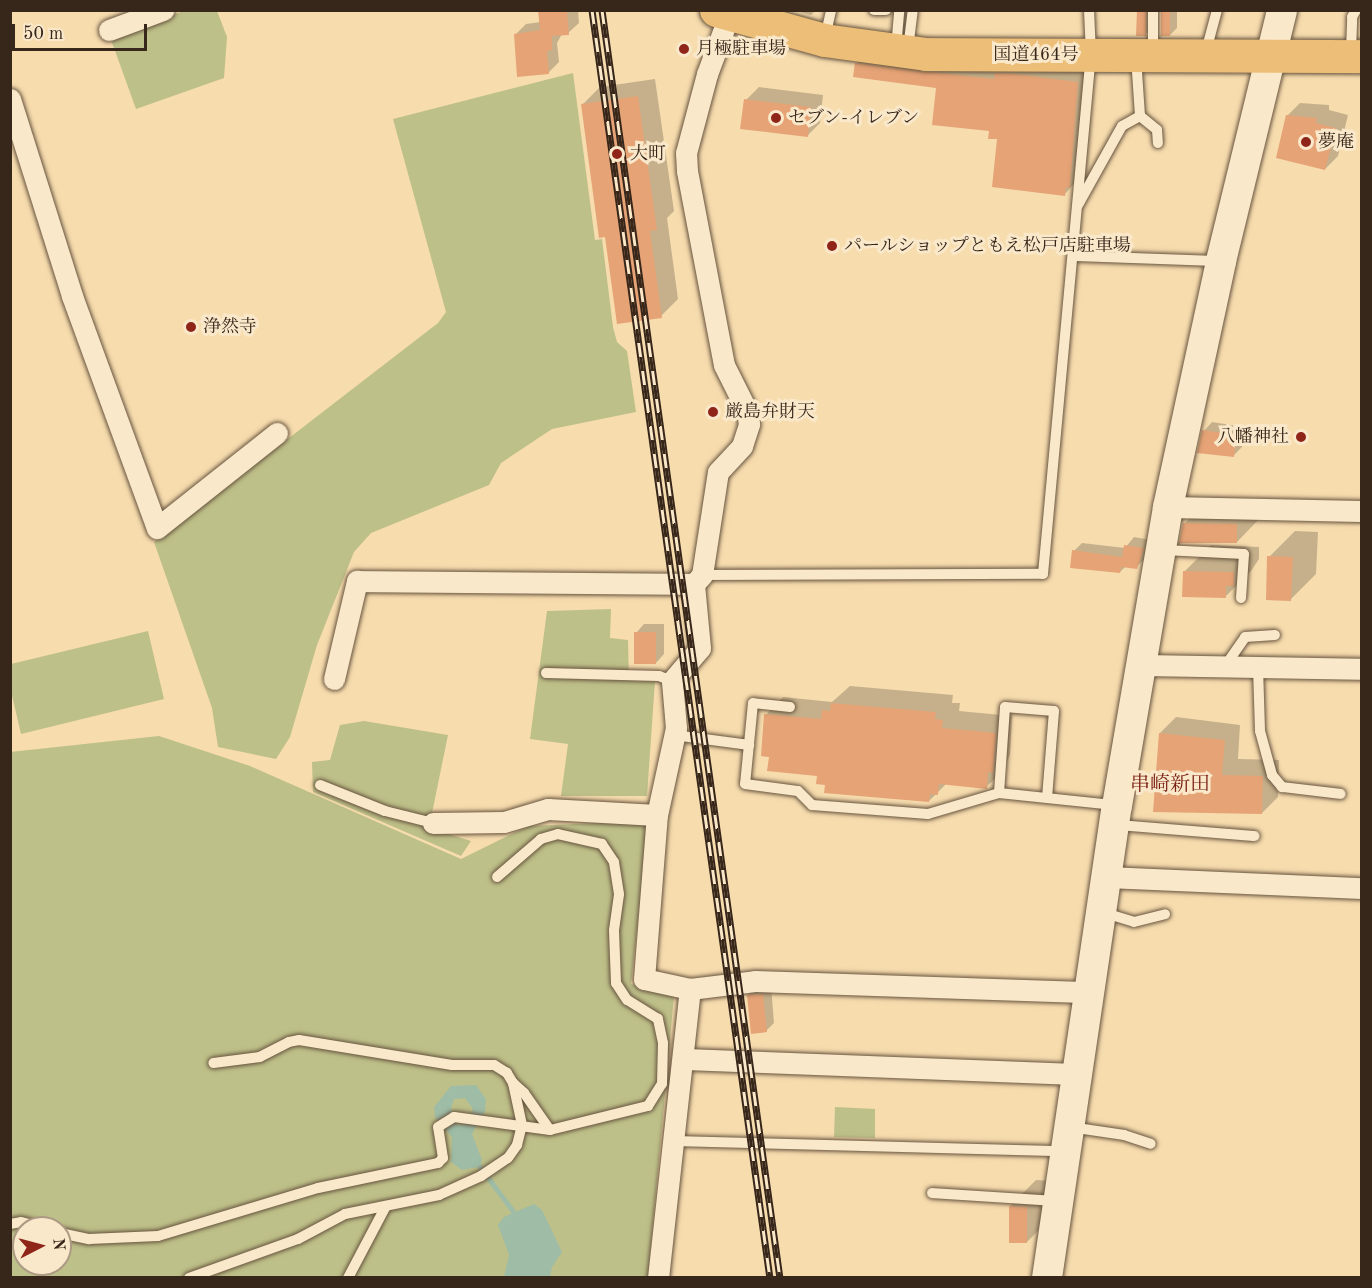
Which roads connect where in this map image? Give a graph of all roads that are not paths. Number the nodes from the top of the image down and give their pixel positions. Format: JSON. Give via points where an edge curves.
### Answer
{"nodes":[{"id":1,"x":164,"y":10,"type":"edge"},
{"id":2,"x":874,"y":10,"type":"edge"},
{"id":3,"x":886,"y":10,"type":"edge"},
{"id":4,"x":899,"y":10,"type":"edge"},
{"id":5,"x":913,"y":10,"type":"edge"},
{"id":6,"x":1089,"y":10,"type":"edge"},
{"id":7,"x":1153,"y":10,"type":"edge"},
{"id":8,"x":1217,"y":10,"type":"edge"},
{"id":9,"x":1282,"y":10,"type":"edge"},
{"id":10,"x":1356,"y":10,"type":"edge"},
{"id":11,"x":726,"y":12,"type":"edge"},
{"id":12,"x":827,"y":25,"type":"edge"},
{"id":13,"x":109,"y":30,"type":"dead end"},
{"id":14,"x":902,"y":52,"type":"junction"},
{"id":15,"x":1091,"y":54,"type":"junction"},
{"id":16,"x":1144,"y":54,"type":"junction"},
{"id":17,"x":1205,"y":54,"type":"junction"},
{"id":18,"x":1272,"y":54,"type":"junction"},
{"id":19,"x":1357,"y":56,"type":"edge"},
{"id":20,"x":10,"y":99,"type":"edge"},
{"id":21,"x":1140,"y":116,"type":"junction"},
{"id":22,"x":1158,"y":143,"type":"dead end"},
{"id":23,"x":1075,"y":210,"type":"junction"},
{"id":24,"x":1074,"y":256,"type":"junction"},
{"id":25,"x":1221,"y":261,"type":"junction"},
{"id":26,"x":277,"y":433,"type":"dead end"},
{"id":27,"x":1168,"y":507,"type":"junction"},
{"id":28,"x":1362,"y":511,"type":"edge"},
{"id":29,"x":1161,"y":550,"type":"junction"},
{"id":30,"x":698,"y":579,"type":"junction"},
{"id":31,"x":1241,"y":598,"type":"dead end"},
{"id":32,"x":1275,"y":635,"type":"dead end"},
{"id":33,"x":1140,"y":665,"type":"junction"},
{"id":34,"x":1225,"y":667,"type":"junction"},
{"id":35,"x":1258,"y":667,"type":"junction"},
{"id":36,"x":1362,"y":669,"type":"edge"},
{"id":37,"x":546,"y":673,"type":"dead end"},
{"id":38,"x":334,"y":680,"type":"dead end"},
{"id":39,"x":672,"y":681,"type":"junction"},
{"id":40,"x":790,"y":707,"type":"dead end"},
{"id":41,"x":674,"y":735,"type":"junction"},
{"id":42,"x":749,"y":745,"type":"junction"},
{"id":43,"x":320,"y":785,"type":"dead end"},
{"id":44,"x":999,"y":793,"type":"junction"},
{"id":45,"x":1341,"y":794,"type":"dead end"},
{"id":46,"x":1047,"y":798,"type":"junction"},
{"id":47,"x":657,"y":815,"type":"junction"},
{"id":48,"x":1115,"y":815,"type":"junction"},
{"id":49,"x":433,"y":823,"type":"joint"},
{"id":50,"x":1255,"y":836,"type":"dead end"},
{"id":51,"x":497,"y":877,"type":"dead end"},
{"id":52,"x":1107,"y":877,"type":"junction"},
{"id":53,"x":1362,"y":888,"type":"edge"},
{"id":54,"x":1102,"y":912,"type":"junction"},
{"id":55,"x":1165,"y":914,"type":"dead end"},
{"id":56,"x":690,"y":989,"type":"junction"},
{"id":57,"x":1091,"y":992,"type":"junction"},
{"id":58,"x":683,"y":1059,"type":"junction"},
{"id":59,"x":213,"y":1063,"type":"dead end"},
{"id":60,"x":1078,"y":1074,"type":"junction"},
{"id":61,"x":513,"y":1083,"type":"junction"},
{"id":62,"x":522,"y":1125,"type":"junction"},
{"id":63,"x":550,"y":1130,"type":"junction"},
{"id":64,"x":1068,"y":1139,"type":"junction"},
{"id":65,"x":674,"y":1141,"type":"junction"},
{"id":66,"x":1151,"y":1144,"type":"dead end"},
{"id":67,"x":932,"y":1193,"type":"dead end"},
{"id":68,"x":1059,"y":1201,"type":"junction"},
{"id":69,"x":386,"y":1206,"type":"junction"},
{"id":70,"x":72,"y":1235,"type":"edge"},
{"id":71,"x":189,"y":1278,"type":"edge"},
{"id":72,"x":348,"y":1278,"type":"edge"},
{"id":73,"x":658,"y":1278,"type":"edge"},
{"id":74,"x":1047,"y":1278,"type":"edge"}],
"edges":[{"from":1,"to":13,"type":"street"},
{"from":2,"to":3,"type":"lane"},
{"from":4,"to":14,"type":"lane"},
{"from":5,"to":14,"type":"lane"},
{"from":6,"to":15,"type":"lane"},
{"from":7,"to":16,"type":"lane"},
{"from":8,"to":17,"type":"lane"},
{"from":9,"to":18,"type":"street"},
{"from":10,"to":19,"type":"lane","via":[[1348,47]]},
{"from":11,"to":12,"type":"highway","name":"国道464号"},
{"from":11,"to":30,"type":"street","via":[[686,153],[687,171],[724,365],[747,411],[749,424],[742,447],[718,472]]},
{"from":12,"to":14,"type":"highway","name":"国道464号"},
{"from":14,"to":15,"type":"highway","name":"国道464号"},
{"from":15,"to":16,"type":"highway","name":"国道464号"},
{"from":15,"to":23,"type":"lane"},
{"from":16,"to":17,"type":"highway","name":"国道464号"},
{"from":16,"to":21,"type":"lane"},
{"from":17,"to":18,"type":"highway","name":"国道464号"},
{"from":18,"to":19,"type":"highway","name":"国道464号"},
{"from":18,"to":25,"type":"street"},
{"from":20,"to":26,"type":"street","via":[[72,296],[157,528]]},
{"from":21,"to":22,"type":"lane","via":[[1157,130]]},
{"from":21,"to":23,"type":"lane","via":[[1122,126]]},
{"from":23,"to":24,"type":"lane"},
{"from":24,"to":25,"type":"lane"},
{"from":24,"to":30,"type":"lane","via":[[1043,574]]},
{"from":25,"to":27,"type":"street"},
{"from":27,"to":28,"type":"street"},
{"from":27,"to":29,"type":"street"},
{"from":29,"to":31,"type":"lane","via":[[1244,554]]},
{"from":29,"to":33,"type":"street"},
{"from":30,"to":38,"type":"street","via":[[357,581]]},
{"from":30,"to":39,"type":"street","via":[[700,648]]},
{"from":32,"to":34,"type":"lane","via":[[1245,637]]},
{"from":33,"to":34,"type":"street"},
{"from":33,"to":48,"type":"street"},
{"from":34,"to":35,"type":"street"},
{"from":35,"to":36,"type":"street"},
{"from":35,"to":45,"type":"lane","via":[[1260,731],[1272,775],[1282,787]]},
{"from":37,"to":39,"type":"lane","via":[[659,676]]},
{"from":39,"to":41,"type":"street"},
{"from":40,"to":42,"type":"lane","via":[[753,703]]},
{"from":41,"to":42,"type":"lane"},
{"from":41,"to":47,"type":"street"},
{"from":42,"to":44,"type":"lane","via":[[745,783],[798,791],[812,805],[928,814]]},
{"from":43,"to":49,"type":"lane","via":[[385,811]]},
{"from":44,"to":46,"type":"lane"},
{"from":44,"to":46,"type":"lane","via":[[1005,707],[1054,711]]},
{"from":46,"to":48,"type":"lane"},
{"from":47,"to":49,"type":"street","via":[[548,809],[504,822]]},
{"from":47,"to":56,"type":"street","via":[[644,979]]},
{"from":48,"to":50,"type":"lane"},
{"from":48,"to":52,"type":"street"},
{"from":51,"to":63,"type":"lane","via":[[541,839],[558,834],[602,844],[614,862],[619,894],[614,930],[616,983],[620,994],[658,1019],[660,1027],[662,1084],[648,1106]]},
{"from":52,"to":53,"type":"street"},
{"from":52,"to":54,"type":"street"},
{"from":54,"to":55,"type":"lane","via":[[1134,922]]},
{"from":54,"to":57,"type":"street"},
{"from":56,"to":57,"type":"street","via":[[754,981]]},
{"from":56,"to":58,"type":"street"},
{"from":57,"to":60,"type":"street"},
{"from":58,"to":60,"type":"street"},
{"from":58,"to":65,"type":"street"},
{"from":59,"to":61,"type":"lane","via":[[260,1057],[289,1041],[314,1041],[452,1065],[494,1065],[507,1073]]},
{"from":60,"to":64,"type":"street"},
{"from":61,"to":62,"type":"lane"},
{"from":61,"to":63,"type":"lane"},
{"from":62,"to":63,"type":"lane"},
{"from":62,"to":69,"type":"lane","via":[[517,1145],[507,1158],[484,1174],[439,1195]]},
{"from":62,"to":70,"type":"lane","via":[[454,1117],[438,1126],[443,1158],[438,1163],[318,1188],[158,1236],[89,1239]]},
{"from":64,"to":65,"type":"lane"},
{"from":64,"to":66,"type":"lane","via":[[1124,1135]]},
{"from":64,"to":68,"type":"street"},
{"from":65,"to":73,"type":"street"},
{"from":67,"to":68,"type":"lane"},
{"from":68,"to":74,"type":"street"},
{"from":69,"to":71,"type":"lane","via":[[345,1214],[298,1239]]},
{"from":69,"to":72,"type":"lane"}]}
